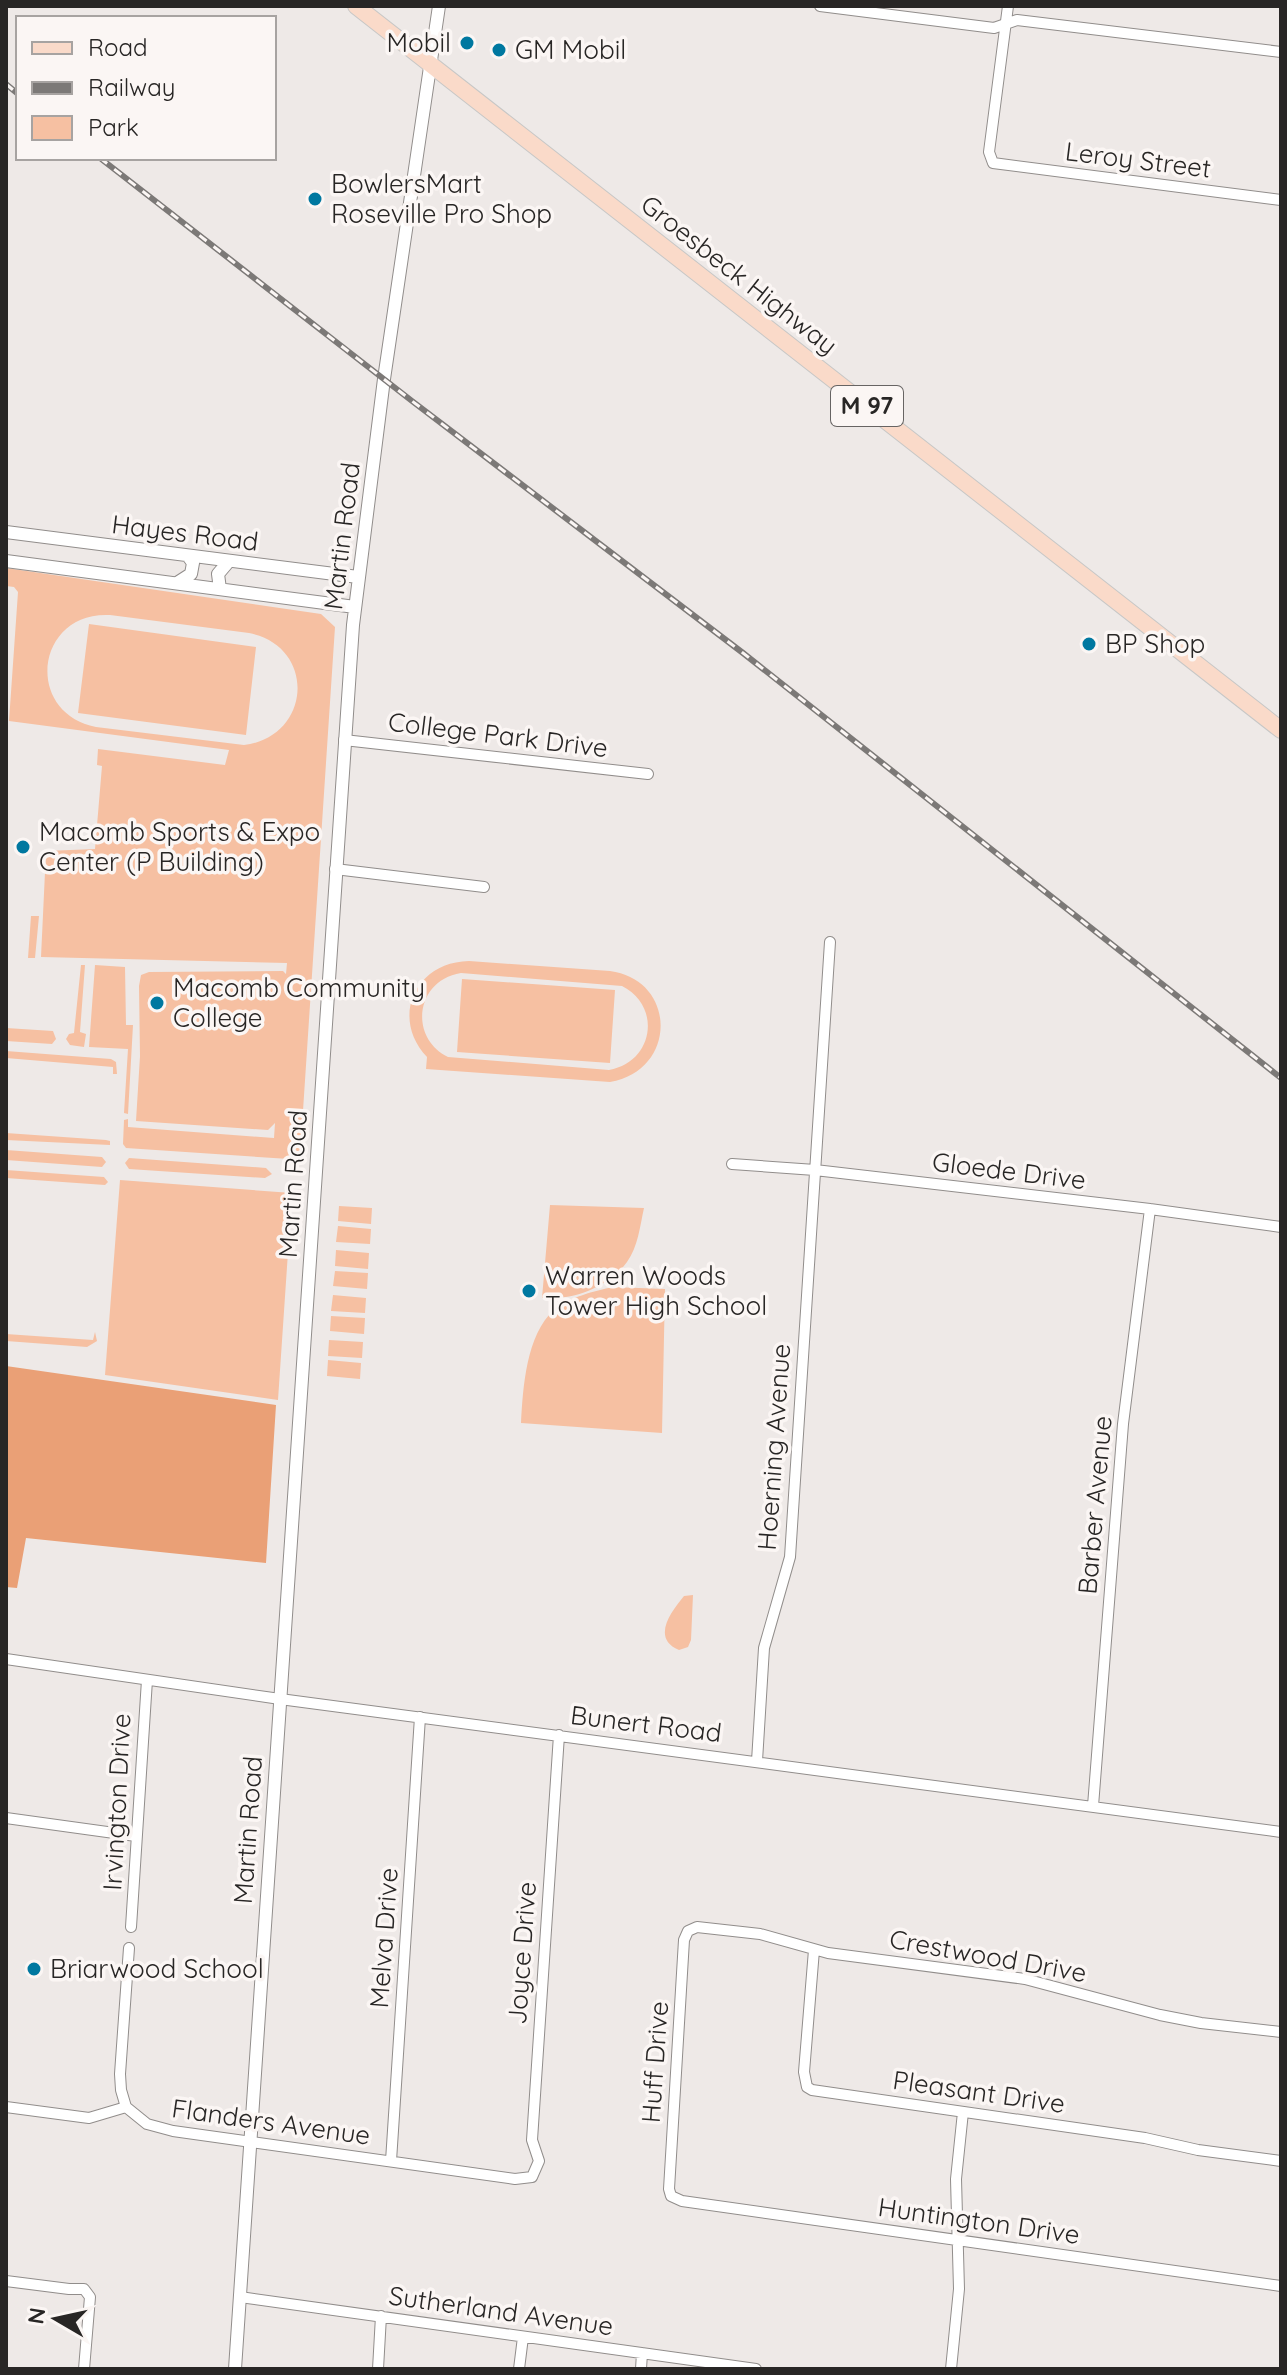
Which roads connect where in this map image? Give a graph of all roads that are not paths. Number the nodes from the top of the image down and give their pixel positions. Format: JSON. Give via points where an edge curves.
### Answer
{"nodes":[{"id":1,"x":356,"y":6,"type":"edge"},
{"id":2,"x":439,"y":6,"type":"edge"},
{"id":3,"x":820,"y":6,"type":"edge"},
{"id":4,"x":1008,"y":6,"type":"edge"},
{"id":5,"x":892,"y":11,"type":"edge"},
{"id":6,"x":1006,"y":24,"type":"junction"},
{"id":7,"x":1281,"y":52,"type":"edge"},
{"id":8,"x":431,"y":64,"type":"junction"},
{"id":9,"x":1281,"y":200,"type":"edge"},
{"id":10,"x":6,"y":532,"type":"edge"},
{"id":11,"x":188,"y":556,"type":"junction"},
{"id":12,"x":6,"y":561,"type":"edge"},
{"id":13,"x":229,"y":561,"type":"junction"},
{"id":14,"x":358,"y":577,"type":"junction"},
{"id":15,"x":170,"y":583,"type":"junction"},
{"id":16,"x":220,"y":589,"type":"junction"},
{"id":17,"x":355,"y":607,"type":"junction"},
{"id":18,"x":1281,"y":730,"type":"edge"},
{"id":19,"x":344,"y":740,"type":"junction"},
{"id":20,"x":648,"y":774,"type":"dead end"},
{"id":21,"x":335,"y":869,"type":"junction"},
{"id":22,"x":484,"y":887,"type":"dead end"},
{"id":23,"x":830,"y":942,"type":"dead end"},
{"id":24,"x":732,"y":1164,"type":"dead end"},
{"id":25,"x":815,"y":1170,"type":"junction"},
{"id":26,"x":1150,"y":1209,"type":"junction"},
{"id":27,"x":1281,"y":1227,"type":"edge"},
{"id":28,"x":6,"y":1659,"type":"edge"},
{"id":29,"x":147,"y":1680,"type":"junction"},
{"id":30,"x":280,"y":1699,"type":"junction"},
{"id":31,"x":420,"y":1717,"type":"junction"},
{"id":32,"x":559,"y":1735,"type":"junction"},
{"id":33,"x":757,"y":1761,"type":"junction"},
{"id":34,"x":1093,"y":1806,"type":"junction"},
{"id":35,"x":6,"y":1818,"type":"edge"},
{"id":36,"x":1281,"y":1832,"type":"edge"},
{"id":37,"x":136,"y":1836,"type":"junction"},
{"id":38,"x":131,"y":1927,"type":"dead end"},
{"id":39,"x":688,"y":1931,"type":"joint"},
{"id":40,"x":129,"y":1948,"type":"dead end"},
{"id":41,"x":814,"y":1950,"type":"junction"},
{"id":42,"x":1281,"y":2032,"type":"edge"},
{"id":43,"x":6,"y":2107,"type":"edge"},
{"id":44,"x":126,"y":2107,"type":"junction"},
{"id":45,"x":963,"y":2112,"type":"junction"},
{"id":46,"x":250,"y":2141,"type":"junction"},
{"id":47,"x":391,"y":2161,"type":"junction"},
{"id":48,"x":1281,"y":2161,"type":"edge"},
{"id":49,"x":536,"y":2173,"type":"joint"},
{"id":50,"x":671,"y":2196,"type":"joint"},
{"id":51,"x":957,"y":2240,"type":"junction"},
{"id":52,"x":6,"y":2281,"type":"edge"},
{"id":53,"x":1281,"y":2286,"type":"edge"},
{"id":54,"x":240,"y":2297,"type":"junction"},
{"id":55,"x":381,"y":2316,"type":"junction"},
{"id":56,"x":523,"y":2337,"type":"junction"},
{"id":57,"x":642,"y":2353,"type":"junction"},
{"id":58,"x":84,"y":2369,"type":"edge"},
{"id":59,"x":235,"y":2369,"type":"edge"},
{"id":60,"x":378,"y":2369,"type":"edge"},
{"id":61,"x":519,"y":2369,"type":"edge"},
{"id":62,"x":641,"y":2369,"type":"edge"},
{"id":63,"x":755,"y":2369,"type":"edge"},
{"id":64,"x":951,"y":2369,"type":"edge"}],
"edges":[{"from":1,"to":8,"type":"main road","name":"Groesbeck Highway","number":"M 97"},
{"from":2,"to":8,"type":"street","name":"Martin Road"},
{"from":3,"to":5,"type":"street"},
{"from":4,"to":6,"type":"street"},
{"from":5,"to":6,"type":"street","via":[[994,28]]},
{"from":6,"to":7,"type":"street","via":[[1016,19]]},
{"from":6,"to":9,"type":"street","name":"Leroy Street","via":[[991,161]]},
{"from":8,"to":14,"type":"street","name":"Martin Road"},
{"from":8,"to":18,"type":"main road","name":"Groesbeck Highway","number":"M 97"},
{"from":10,"to":11,"type":"street","name":"Hayes Road"},
{"from":11,"to":13,"type":"street","name":"Hayes Road"},
{"from":11,"to":15,"type":"street","via":[[191,574]]},
{"from":12,"to":15,"type":"street","name":"Hayes Road"},
{"from":13,"to":14,"type":"street","name":"Hayes Road"},
{"from":13,"to":16,"type":"street","via":[[218,574]]},
{"from":14,"to":17,"type":"street","name":"Martin Road"},
{"from":15,"to":16,"type":"street","name":"Hayes Road"},
{"from":16,"to":17,"type":"street","name":"Hayes Road"},
{"from":17,"to":19,"type":"street","name":"Martin Road"},
{"from":19,"to":20,"type":"street","name":"College Park Drive"},
{"from":19,"to":21,"type":"street","name":"Martin Road"},
{"from":21,"to":22,"type":"street"},
{"from":21,"to":30,"type":"street","name":"Martin Road"},
{"from":23,"to":25,"type":"street","name":"Hoerning Avenue"},
{"from":24,"to":25,"type":"street","name":"Gloede Drive"},
{"from":25,"to":26,"type":"street","name":"Gloede Drive"},
{"from":25,"to":33,"type":"street","name":"Hoerning Avenue","via":[[790,1557],[764,1648]]},
{"from":26,"to":27,"type":"street","name":"Gloede Drive"},
{"from":26,"to":34,"type":"street","name":"Barber Avenue","via":[[1123,1424]]},
{"from":28,"to":29,"type":"street","name":"Bunert Road"},
{"from":29,"to":30,"type":"street","name":"Bunert Road"},
{"from":29,"to":37,"type":"street","name":"Irvington Drive"},
{"from":30,"to":31,"type":"street","name":"Bunert Road"},
{"from":30,"to":46,"type":"street","name":"Martin Road"},
{"from":31,"to":32,"type":"street","name":"Bunert Road"},
{"from":31,"to":47,"type":"street","name":"Melva Drive"},
{"from":32,"to":33,"type":"street","name":"Bunert Road"},
{"from":32,"to":49,"type":"street","name":"Joyce Drive","via":[[532,2140],[539,2161]]},
{"from":33,"to":34,"type":"street","name":"Bunert Road"},
{"from":34,"to":36,"type":"street","name":"Bunert Road"},
{"from":35,"to":37,"type":"street"},
{"from":37,"to":38,"type":"street","name":"Irvington Drive"},
{"from":39,"to":41,"type":"street","name":"Crestwood Drive","via":[[705,1927],[760,1934]]},
{"from":39,"to":50,"type":"street","name":"Huff Drive"},
{"from":40,"to":44,"type":"street","via":[[120,2074]]},
{"from":41,"to":42,"type":"street","name":"Crestwood Drive","via":[[1025,1979],[1160,2015]]},
{"from":41,"to":45,"type":"street","name":"Pleasant Drive","via":[[807,2087]]},
{"from":43,"to":44,"type":"street","via":[[89,2118]]},
{"from":44,"to":46,"type":"street","name":"Flanders Avenue","via":[[156,2128]]},
{"from":45,"to":48,"type":"street","name":"Pleasant Drive"},
{"from":45,"to":51,"type":"street"},
{"from":46,"to":47,"type":"street","name":"Flanders Avenue"},
{"from":46,"to":54,"type":"street","name":"Martin Road"},
{"from":47,"to":49,"type":"street","name":"Flanders Avenue","via":[[526,2180]]},
{"from":50,"to":51,"type":"street","name":"Huntington Drive"},
{"from":51,"to":53,"type":"street","name":"Huntington Drive"},
{"from":51,"to":64,"type":"street","via":[[959,2289]]},
{"from":52,"to":58,"type":"street","via":[[88,2292]]},
{"from":54,"to":55,"type":"street","name":"Sutherland Avenue"},
{"from":54,"to":59,"type":"street","name":"Martin Road"},
{"from":55,"to":56,"type":"street","name":"Sutherland Avenue"},
{"from":55,"to":60,"type":"street"},
{"from":56,"to":57,"type":"street","name":"Sutherland Avenue"},
{"from":56,"to":61,"type":"street"},
{"from":57,"to":62,"type":"street"},
{"from":57,"to":63,"type":"street","name":"Sutherland Avenue"}]}
